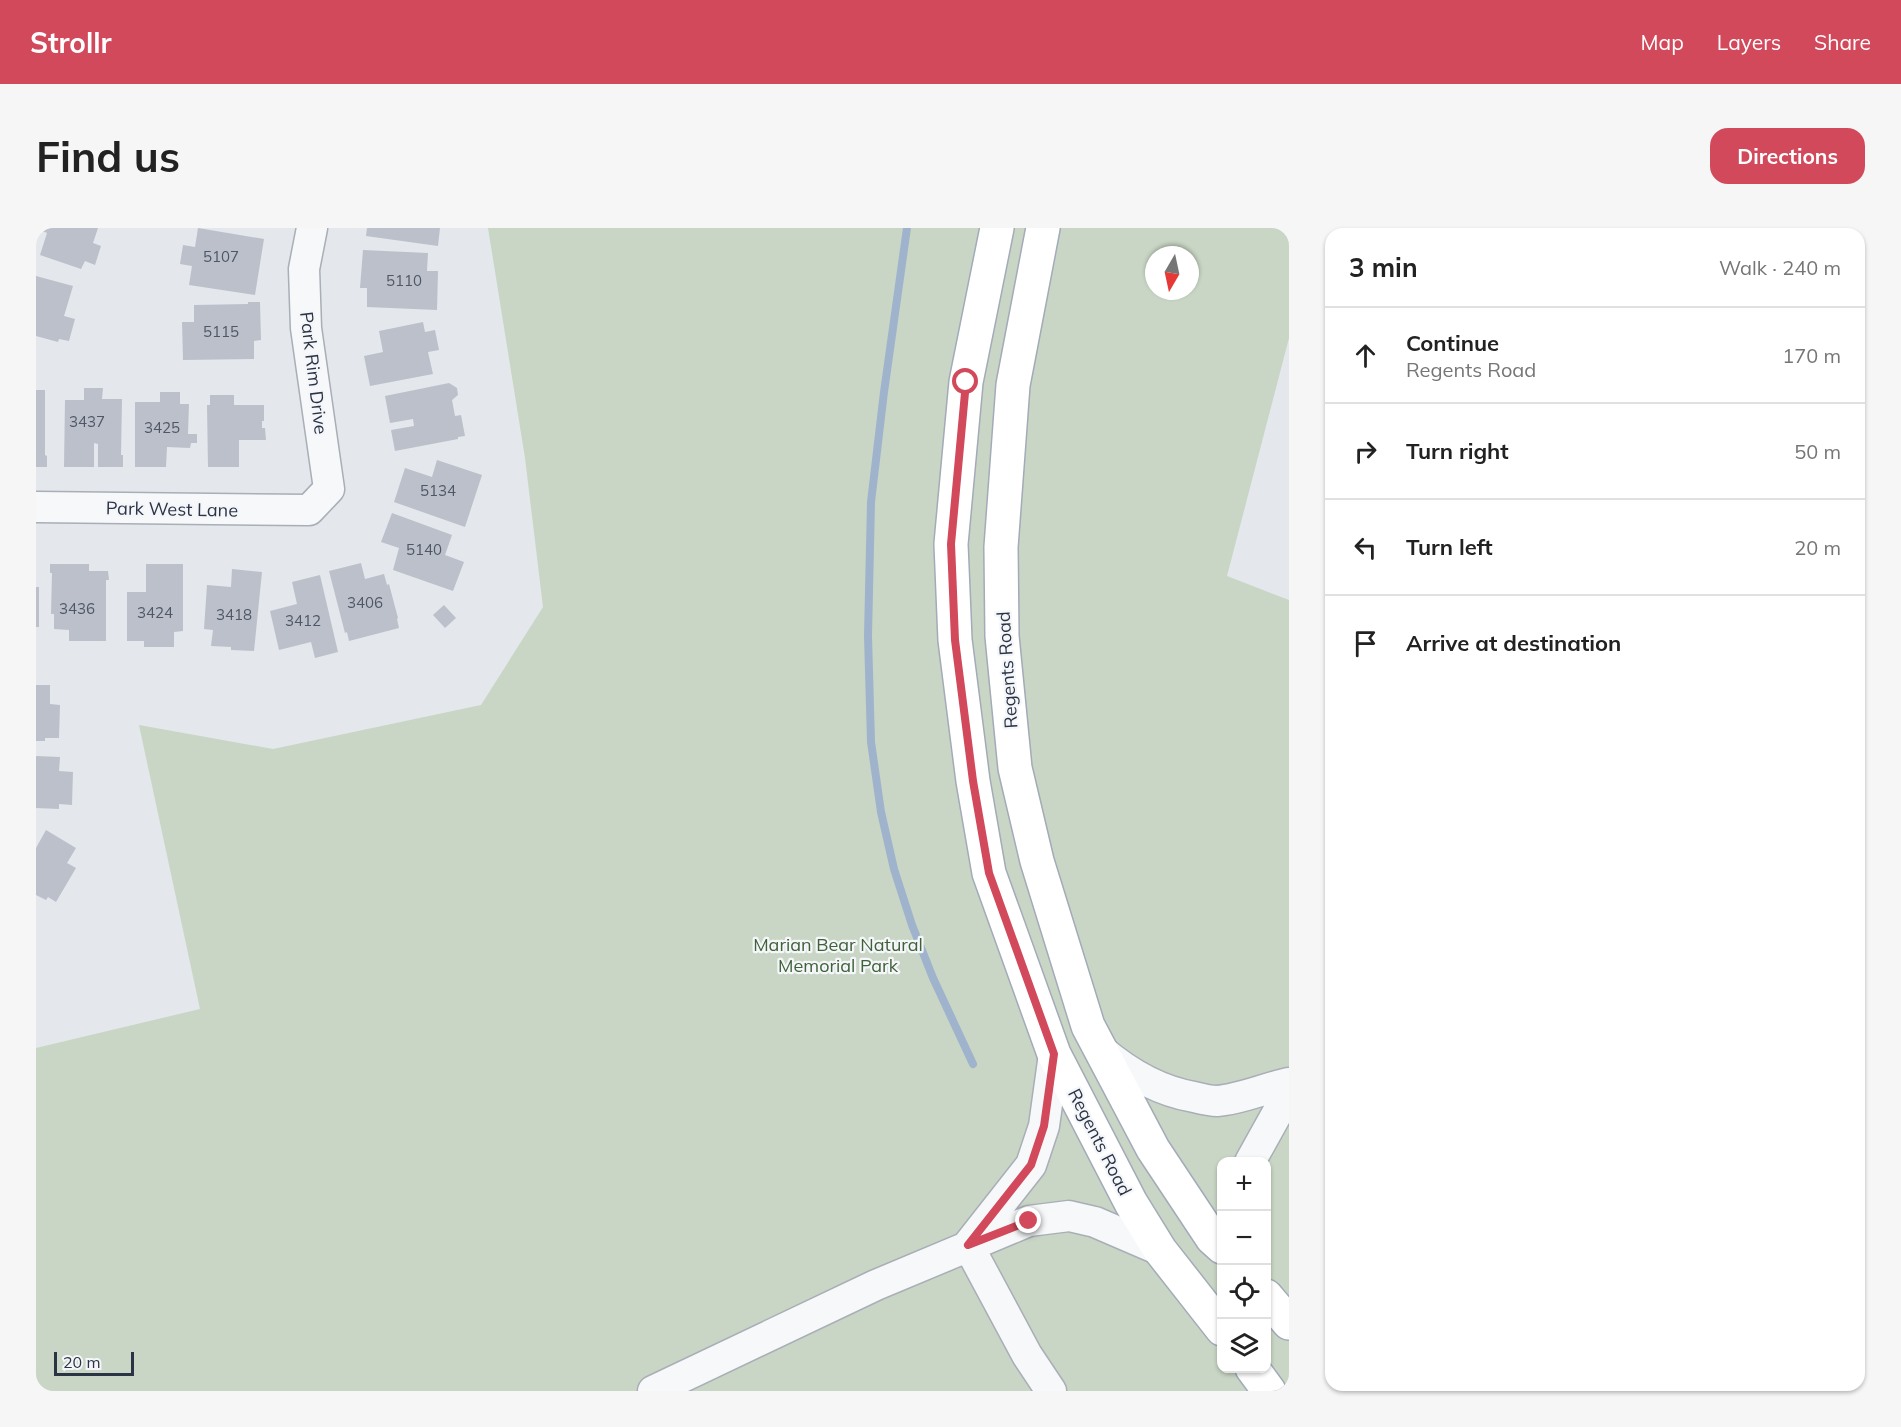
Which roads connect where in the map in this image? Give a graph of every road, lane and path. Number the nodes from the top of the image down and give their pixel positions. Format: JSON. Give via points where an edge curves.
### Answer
{"nodes":[{"id":1,"x":312,"y":228,"type":"edge"},
{"id":2,"x":997,"y":228,"type":"edge"},
{"id":3,"x":1043,"y":228,"type":"edge"},
{"id":4,"x":36,"y":507,"type":"edge"},
{"id":5,"x":309,"y":510,"type":"joint"},
{"id":6,"x":1100,"y":1050,"type":"junction"},
{"id":7,"x":1054,"y":1054,"type":"junction"},
{"id":8,"x":1289,"y":1083,"type":"edge"},
{"id":9,"x":1289,"y":1101,"type":"edge"},
{"id":10,"x":1252,"y":1157,"type":"edge"},
{"id":11,"x":1217,"y":1243,"type":"edge"},
{"id":12,"x":968,"y":1245,"type":"junction"},
{"id":13,"x":1160,"y":1250,"type":"junction"},
{"id":14,"x":1271,"y":1302,"type":"edge"},
{"id":15,"x":1289,"y":1323,"type":"edge"},
{"id":16,"x":1217,"y":1324,"type":"edge"},
{"id":17,"x":653,"y":1391,"type":"edge"},
{"id":18,"x":1052,"y":1391,"type":"edge"}],
"edges":[{"from":1,"to":5,"type":"street","name":"Park Rim Drive","via":[[304,269],[306,328],[329,489]]},
{"from":2,"to":7,"type":"main road","name":"Regents Road","via":[[966,382],[951,544],[955,640],[989,873]]},
{"from":3,"to":6,"type":"main road","name":"Regents Road","via":[[1013,385],[1001,547],[1002,636],[1015,768],[1037,861],[1088,1026]]},
{"from":4,"to":5,"type":"street","name":"Park West Lane"},
{"from":6,"to":8,"type":"street","via":[[1124,1070],[1147,1082],[1175,1094],[1215,1101]]},
{"from":6,"to":11,"type":"main road","name":"Regents Road","via":[[1153,1149]]},
{"from":7,"to":12,"type":"street","via":[[1044,1126],[1031,1165]]},
{"from":7,"to":13,"type":"main road","name":"Regents Road","via":[[1131,1203]]},
{"from":9,"to":10,"type":"street","via":[[1280,1108]]},
{"from":12,"to":13,"type":"street","via":[[1029,1221],[1069,1216],[1095,1222]]},
{"from":12,"to":17,"type":"street"},
{"from":12,"to":18,"type":"street","via":[[1027,1355]]},
{"from":13,"to":16,"type":"main road","name":"Regents Road"},
{"from":14,"to":15,"type":"main road"}]}
